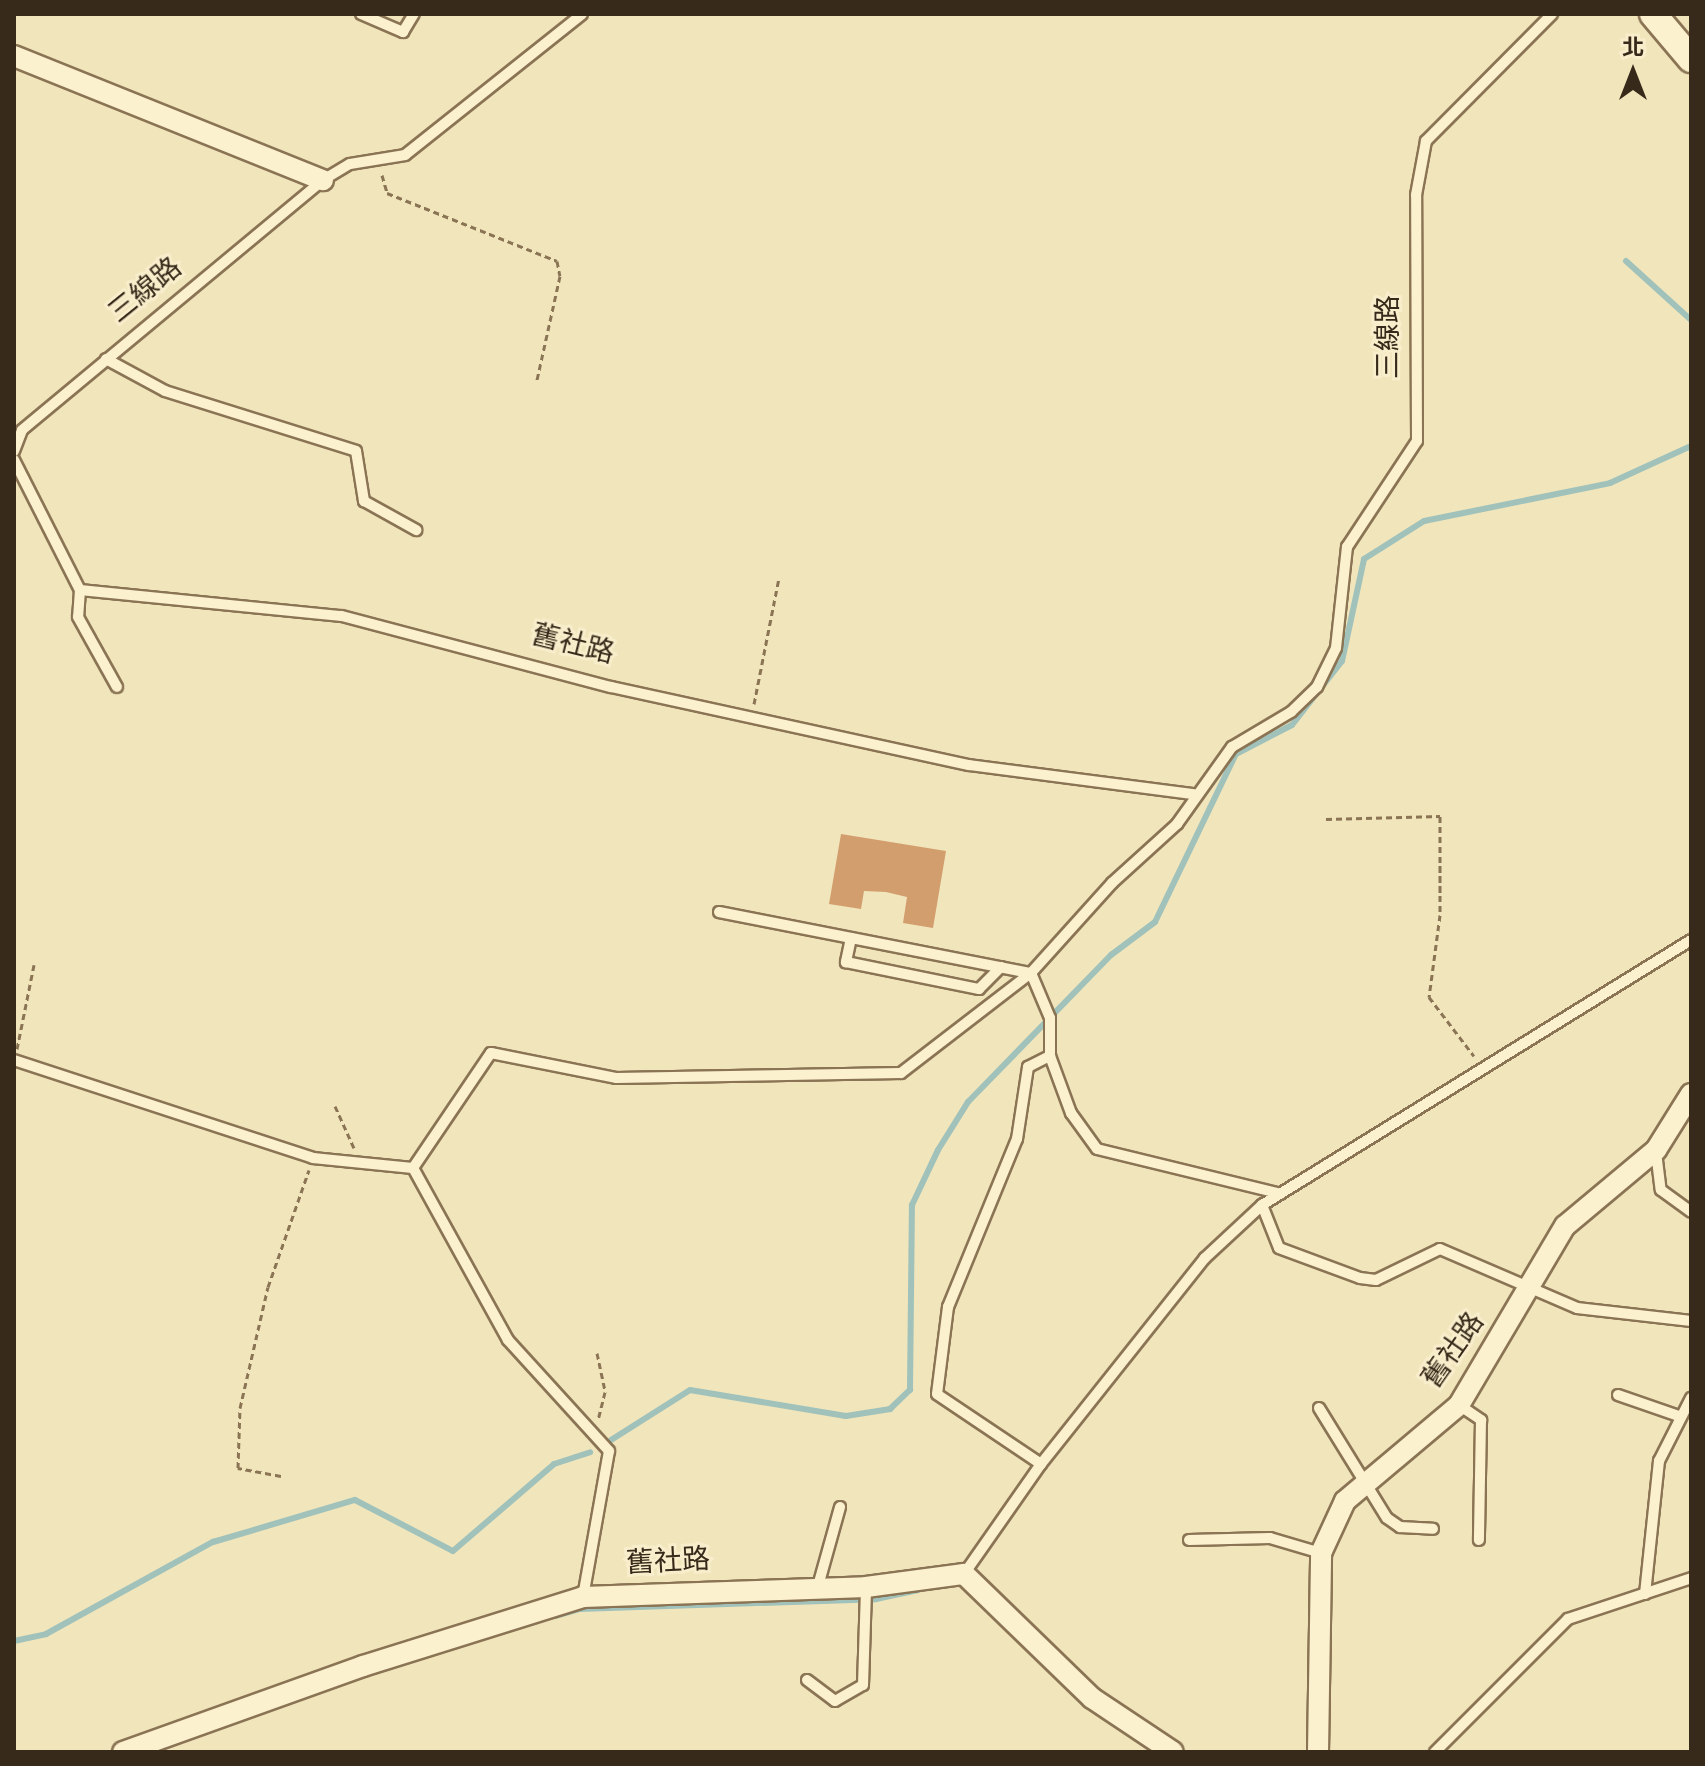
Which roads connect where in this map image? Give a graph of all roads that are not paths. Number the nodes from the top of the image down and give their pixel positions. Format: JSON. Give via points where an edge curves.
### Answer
{"nodes":[{"id":1,"x":361,"y":14,"type":"edge"},
{"id":2,"x":414,"y":14,"type":"edge"},
{"id":3,"x":582,"y":14,"type":"edge"},
{"id":4,"x":1552,"y":14,"type":"edge"},
{"id":5,"x":1653,"y":14,"type":"edge"},
{"id":6,"x":14,"y":56,"type":"edge"},
{"id":7,"x":1691,"y":59,"type":"edge"},
{"id":8,"x":323,"y":180,"type":"junction"},
{"id":9,"x":106,"y":359,"type":"junction"},
{"id":10,"x":14,"y":451,"type":"edge"},
{"id":11,"x":14,"y":460,"type":"edge"},
{"id":12,"x":416,"y":530,"type":"dead end"},
{"id":13,"x":80,"y":590,"type":"junction"},
{"id":14,"x":117,"y":687,"type":"dead end"},
{"id":15,"x":1193,"y":794,"type":"junction"},
{"id":16,"x":719,"y":912,"type":"dead end"},
{"id":17,"x":851,"y":938,"type":"junction"},
{"id":18,"x":1691,"y":940,"type":"edge"},
{"id":19,"x":1001,"y":967,"type":"junction"},
{"id":20,"x":1031,"y":973,"type":"junction"},
{"id":21,"x":1050,"y":1056,"type":"junction"},
{"id":22,"x":14,"y":1060,"type":"edge"},
{"id":23,"x":1691,"y":1094,"type":"edge"},
{"id":24,"x":1656,"y":1150,"type":"junction"},
{"id":25,"x":413,"y":1168,"type":"junction"},
{"id":26,"x":1281,"y":1194,"type":"junction"},
{"id":27,"x":1262,"y":1205,"type":"junction"},
{"id":28,"x":1691,"y":1212,"type":"edge"},
{"id":29,"x":1531,"y":1291,"type":"junction"},
{"id":30,"x":1691,"y":1321,"type":"edge"},
{"id":31,"x":1618,"y":1395,"type":"dead end"},
{"id":32,"x":1691,"y":1398,"type":"edge"},
{"id":33,"x":1459,"y":1405,"type":"junction"},
{"id":34,"x":1319,"y":1408,"type":"dead end"},
{"id":35,"x":1679,"y":1416,"type":"junction"},
{"id":36,"x":1041,"y":1464,"type":"junction"},
{"id":37,"x":1367,"y":1480,"type":"junction"},
{"id":38,"x":840,"y":1507,"type":"dead end"},
{"id":39,"x":1433,"y":1529,"type":"dead end"},
{"id":40,"x":1189,"y":1540,"type":"dead end"},
{"id":41,"x":1479,"y":1540,"type":"dead end"},
{"id":42,"x":1321,"y":1553,"type":"junction"},
{"id":43,"x":964,"y":1574,"type":"junction"},
{"id":44,"x":1691,"y":1578,"type":"edge"},
{"id":45,"x":818,"y":1586,"type":"junction"},
{"id":46,"x":866,"y":1587,"type":"junction"},
{"id":47,"x":1645,"y":1594,"type":"junction"},
{"id":48,"x":583,"y":1597,"type":"junction"},
{"id":49,"x":807,"y":1680,"type":"dead end"},
{"id":50,"x":123,"y":1752,"type":"edge"},
{"id":51,"x":1173,"y":1752,"type":"edge"},
{"id":52,"x":1318,"y":1752,"type":"edge"},
{"id":53,"x":1435,"y":1752,"type":"edge"}],
"edges":[{"from":1,"to":2,"type":"lane","via":[[403,32]]},
{"from":3,"to":8,"type":"lane","name":"三線路","via":[[405,155],[350,164]]},
{"from":4,"to":15,"type":"lane","name":"三線路","via":[[1426,141],[1416,195],[1417,441],[1347,547],[1336,648],[1317,687],[1291,712],[1232,747]]},
{"from":5,"to":7,"type":"street"},
{"from":6,"to":8,"type":"street"},
{"from":8,"to":9,"type":"lane","name":"三線路"},
{"from":9,"to":10,"type":"lane","name":"三線路","via":[[22,430]]},
{"from":9,"to":12,"type":"lane","via":[[165,391],[356,451],[364,501]]},
{"from":11,"to":13,"type":"lane"},
{"from":13,"to":14,"type":"lane","via":[[78,617]]},
{"from":13,"to":15,"type":"lane","name":"舊社路","via":[[342,616],[611,687],[969,765]]},
{"from":15,"to":20,"type":"lane","via":[[1177,824],[1112,883]]},
{"from":16,"to":17,"type":"lane"},
{"from":17,"to":19,"type":"lane"},
{"from":17,"to":19,"type":"lane","via":[[846,962],[979,989]]},
{"from":18,"to":26,"type":"lane"},
{"from":19,"to":20,"type":"lane"},
{"from":20,"to":21,"type":"lane","via":[[1050,1018]]},
{"from":20,"to":25,"type":"lane","via":[[901,1073],[616,1078],[491,1053]]},
{"from":21,"to":26,"type":"lane","via":[[1071,1113],[1097,1149]]},
{"from":21,"to":36,"type":"lane","via":[[1028,1067],[1017,1139],[948,1307],[937,1394]]},
{"from":22,"to":25,"type":"lane","via":[[313,1158]]},
{"from":23,"to":24,"type":"street","name":"舊社路"},
{"from":24,"to":28,"type":"lane","via":[[1661,1190]]},
{"from":24,"to":29,"type":"street","name":"舊社路","via":[[1565,1226]]},
{"from":25,"to":48,"type":"lane","via":[[508,1340],[609,1451]]},
{"from":26,"to":27,"type":"lane"},
{"from":27,"to":29,"type":"lane","via":[[1279,1248],[1360,1278],[1376,1280],[1440,1249]]},
{"from":27,"to":36,"type":"lane","via":[[1205,1258]]},
{"from":29,"to":30,"type":"lane","via":[[1577,1308]]},
{"from":29,"to":33,"type":"street","name":"舊社路"},
{"from":31,"to":35,"type":"lane","via":[[1636,1406]]},
{"from":32,"to":35,"type":"lane"},
{"from":33,"to":37,"type":"street","name":"舊社路"},
{"from":33,"to":41,"type":"lane","via":[[1481,1420]]},
{"from":34,"to":37,"type":"lane"},
{"from":35,"to":47,"type":"lane","via":[[1659,1461]]},
{"from":36,"to":43,"type":"lane"},
{"from":37,"to":39,"type":"lane","via":[[1373,1502],[1387,1518],[1400,1527]]},
{"from":37,"to":42,"type":"street","name":"舊社路","via":[[1345,1501]]},
{"from":38,"to":45,"type":"lane"},
{"from":40,"to":42,"type":"lane","via":[[1270,1538]]},
{"from":42,"to":52,"type":"street","name":"舊社路"},
{"from":43,"to":46,"type":"street","name":"舊社路"},
{"from":43,"to":51,"type":"street","via":[[1092,1698]]},
{"from":44,"to":47,"type":"lane"},
{"from":45,"to":46,"type":"street","name":"舊社路"},
{"from":45,"to":48,"type":"street","name":"舊社路"},
{"from":46,"to":49,"type":"lane","via":[[863,1685],[835,1701]]},
{"from":47,"to":53,"type":"lane","via":[[1568,1619]]},
{"from":48,"to":50,"type":"street","name":"舊社路","via":[[391,1656]]}]}
